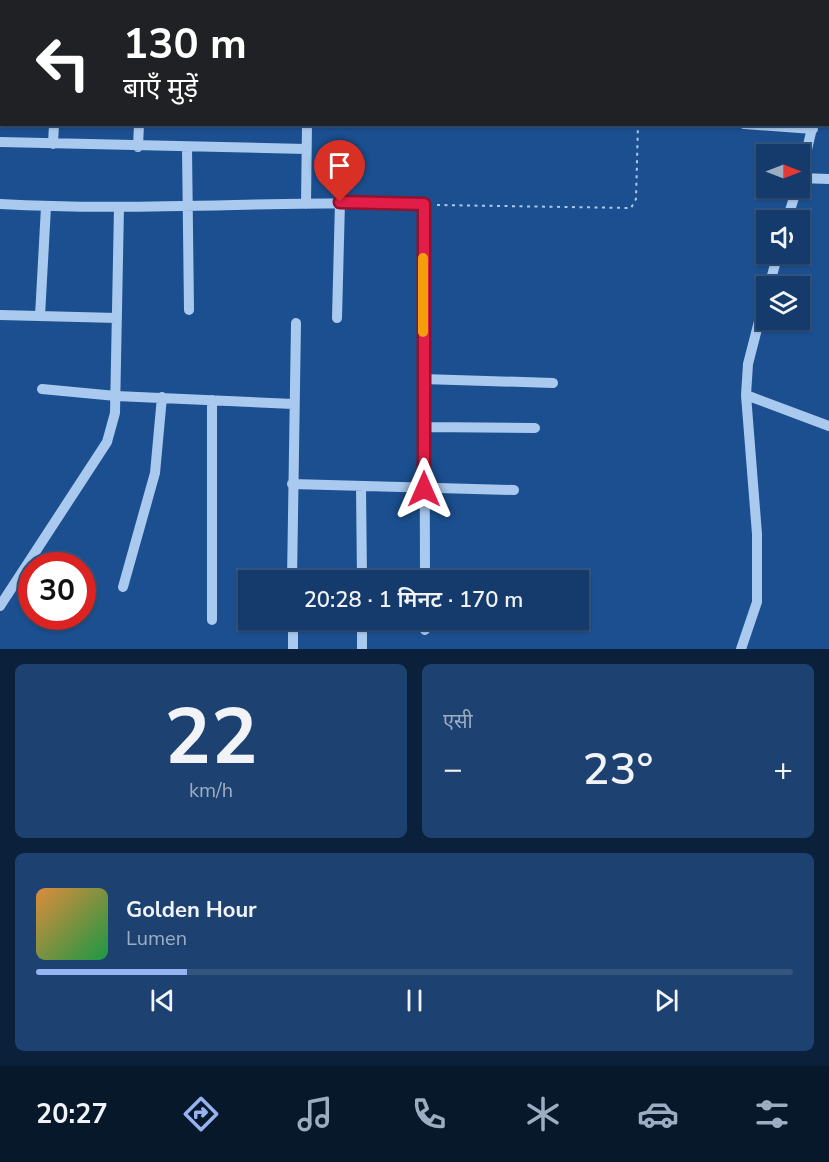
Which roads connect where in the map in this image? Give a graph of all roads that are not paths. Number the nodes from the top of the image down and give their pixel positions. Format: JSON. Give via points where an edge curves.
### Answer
{"nodes":[{"id":1,"x":54,"y":126,"type":"edge"},
{"id":2,"x":139,"y":126,"type":"edge"},
{"id":3,"x":307,"y":126,"type":"edge"},
{"id":4,"x":790,"y":126,"type":"edge"},
{"id":5,"x":813,"y":127,"type":"edge"},
{"id":6,"x":0,"y":142,"type":"edge"},
{"id":7,"x":53,"y":144,"type":"junction"},
{"id":8,"x":809,"y":144,"type":"edge"},
{"id":9,"x":138,"y":147,"type":"junction"},
{"id":10,"x":187,"y":148,"type":"junction"},
{"id":11,"x":306,"y":149,"type":"junction"},
{"id":12,"x":810,"y":178,"type":"edge"},
{"id":13,"x":829,"y":179,"type":"edge"},
{"id":14,"x":340,"y":202,"type":"junction"},
{"id":15,"x":0,"y":204,"type":"edge"},
{"id":16,"x":306,"y":204,"type":"junction"},
{"id":17,"x":186,"y":205,"type":"junction"},
{"id":18,"x":46,"y":207,"type":"junction"},
{"id":19,"x":119,"y":207,"type":"junction"},
{"id":20,"x":189,"y":310,"type":"dead end"},
{"id":21,"x":0,"y":315,"type":"edge"},
{"id":22,"x":40,"y":316,"type":"junction"},
{"id":23,"x":117,"y":318,"type":"junction"},
{"id":24,"x":337,"y":318,"type":"dead end"},
{"id":25,"x":296,"y":323,"type":"dead end"},
{"id":26,"x":757,"y":330,"type":"edge"},
{"id":27,"x":423,"y":380,"type":"junction"},
{"id":28,"x":553,"y":383,"type":"dead end"},
{"id":29,"x":42,"y":389,"type":"dead end"},
{"id":30,"x":746,"y":395,"type":"junction"},
{"id":31,"x":116,"y":396,"type":"junction"},
{"id":32,"x":162,"y":397,"type":"junction"},
{"id":33,"x":212,"y":400,"type":"junction"},
{"id":34,"x":293,"y":404,"type":"junction"},
{"id":35,"x":829,"y":426,"type":"edge"},
{"id":36,"x":423,"y":427,"type":"junction"},
{"id":37,"x":535,"y":428,"type":"dead end"},
{"id":38,"x":292,"y":484,"type":"junction"},
{"id":39,"x":361,"y":486,"type":"junction"},
{"id":40,"x":424,"y":489,"type":"junction"},
{"id":41,"x":514,"y":490,"type":"dead end"},
{"id":42,"x":292,"y":570,"type":"edge"},
{"id":43,"x":362,"y":570,"type":"edge"},
{"id":44,"x":425,"y":570,"type":"edge"},
{"id":45,"x":123,"y":587,"type":"dead end"},
{"id":46,"x":0,"y":606,"type":"edge"},
{"id":47,"x":212,"y":620,"type":"dead end"},
{"id":48,"x":292,"y":630,"type":"edge"},
{"id":49,"x":362,"y":630,"type":"edge"},
{"id":50,"x":293,"y":649,"type":"edge"},
{"id":51,"x":362,"y":649,"type":"edge"},
{"id":52,"x":741,"y":649,"type":"edge"}],
"edges":[{"from":1,"to":7,"type":"street"},
{"from":2,"to":9,"type":"street"},
{"from":3,"to":11,"type":"street"},
{"from":4,"to":5,"type":"street"},
{"from":5,"to":8,"type":"street"},
{"from":6,"to":7,"type":"street"},
{"from":7,"to":9,"type":"street"},
{"from":9,"to":10,"type":"street"},
{"from":10,"to":11,"type":"street"},
{"from":10,"to":17,"type":"street"},
{"from":11,"to":16,"type":"street"},
{"from":12,"to":13,"type":"street"},
{"from":14,"to":16,"type":"street"},
{"from":14,"to":24,"type":"street"},
{"from":14,"to":27,"type":"street","via":[[424,204]]},
{"from":15,"to":18,"type":"street"},
{"from":16,"to":17,"type":"street"},
{"from":17,"to":19,"type":"street"},
{"from":17,"to":20,"type":"street"},
{"from":18,"to":19,"type":"street"},
{"from":18,"to":22,"type":"street"},
{"from":19,"to":23,"type":"street"},
{"from":21,"to":22,"type":"street"},
{"from":22,"to":23,"type":"street"},
{"from":23,"to":31,"type":"street"},
{"from":25,"to":34,"type":"street"},
{"from":26,"to":30,"type":"street","via":[[748,364]]},
{"from":27,"to":28,"type":"street"},
{"from":27,"to":36,"type":"street"},
{"from":29,"to":31,"type":"street"},
{"from":30,"to":35,"type":"street"},
{"from":30,"to":52,"type":"street","via":[[759,577],[758,602]]},
{"from":31,"to":32,"type":"street"},
{"from":31,"to":46,"type":"street","via":[[112,429],[106,442]]},
{"from":32,"to":33,"type":"street"},
{"from":32,"to":45,"type":"street","via":[[155,472]]},
{"from":33,"to":34,"type":"street"},
{"from":33,"to":47,"type":"street"},
{"from":34,"to":38,"type":"street"},
{"from":36,"to":37,"type":"street"},
{"from":36,"to":40,"type":"street"},
{"from":38,"to":39,"type":"street"},
{"from":38,"to":42,"type":"street"},
{"from":39,"to":40,"type":"street"},
{"from":39,"to":43,"type":"street"},
{"from":40,"to":41,"type":"street"},
{"from":40,"to":44,"type":"street"},
{"from":48,"to":50,"type":"street"},
{"from":49,"to":51,"type":"street"}]}
